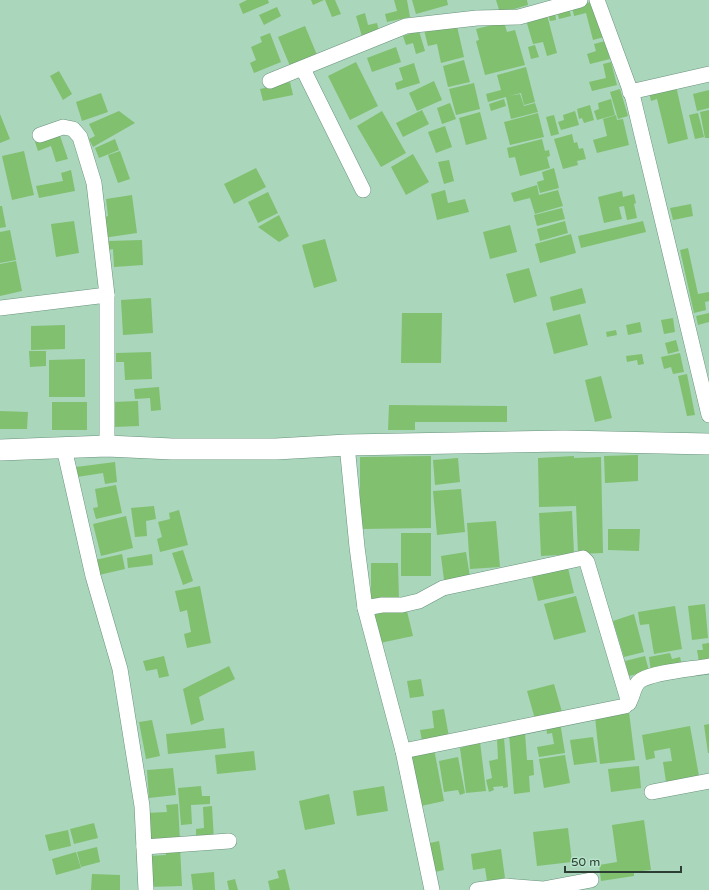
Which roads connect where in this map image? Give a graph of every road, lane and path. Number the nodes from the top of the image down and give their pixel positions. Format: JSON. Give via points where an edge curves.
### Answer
{"nodes":[{"id":1,"x":580,"y":0,"type":"edge"},
{"id":2,"x":597,"y":0,"type":"edge"},
{"id":3,"x":303,"y":69,"type":"junction"},
{"id":4,"x":709,"y":74,"type":"edge"},
{"id":5,"x":270,"y":81,"type":"dead end"},
{"id":6,"x":630,"y":92,"type":"junction"},
{"id":7,"x":40,"y":135,"type":"dead end"},
{"id":8,"x":363,"y":190,"type":"dead end"},
{"id":9,"x":107,"y":295,"type":"junction"},
{"id":10,"x":0,"y":308,"type":"edge"},
{"id":11,"x":709,"y":415,"type":"edge"},
{"id":12,"x":709,"y":444,"type":"edge"},
{"id":13,"x":347,"y":445,"type":"junction"},
{"id":14,"x":107,"y":446,"type":"junction"},
{"id":15,"x":64,"y":448,"type":"junction"},
{"id":16,"x":0,"y":450,"type":"edge"},
{"id":17,"x":366,"y":608,"type":"junction"},
{"id":18,"x":709,"y":666,"type":"edge"},
{"id":19,"x":629,"y":703,"type":"junction"},
{"id":20,"x":403,"y":751,"type":"junction"},
{"id":21,"x":709,"y":781,"type":"edge"},
{"id":22,"x":652,"y":792,"type":"dead end"},
{"id":23,"x":229,"y":842,"type":"dead end"},
{"id":24,"x":144,"y":848,"type":"junction"},
{"id":25,"x":591,"y":880,"type":"dead end"},
{"id":26,"x":146,"y":890,"type":"edge"},
{"id":27,"x":432,"y":890,"type":"edge"},
{"id":28,"x":477,"y":890,"type":"edge"}],
"edges":[{"from":1,"to":3,"type":"street","via":[[518,17],[477,18],[406,26]]},
{"from":2,"to":6,"type":"street"},
{"from":3,"to":5,"type":"street"},
{"from":3,"to":8,"type":"street"},
{"from":4,"to":6,"type":"street"},
{"from":6,"to":11,"type":"street"},
{"from":7,"to":9,"type":"street","via":[[63,127],[73,129],[80,137],[94,183]]},
{"from":9,"to":10,"type":"street"},
{"from":9,"to":14,"type":"street"},
{"from":12,"to":13,"type":"street","via":[[556,441]]},
{"from":13,"to":14,"type":"street","via":[[217,450]]},
{"from":13,"to":17,"type":"street"},
{"from":14,"to":15,"type":"street"},
{"from":15,"to":16,"type":"street"},
{"from":15,"to":24,"type":"street","via":[[93,576],[120,669],[142,806]]},
{"from":17,"to":19,"type":"street","via":[[414,603],[443,588],[583,558],[587,562]]},
{"from":17,"to":20,"type":"street"},
{"from":18,"to":19,"type":"street","via":[[641,680],[636,685]]},
{"from":19,"to":20,"type":"street","via":[[625,706]]},
{"from":20,"to":27,"type":"street"},
{"from":21,"to":22,"type":"street"},
{"from":23,"to":24,"type":"street"},
{"from":24,"to":26,"type":"street"},
{"from":25,"to":28,"type":"street","via":[[543,889],[506,886]]}]}
